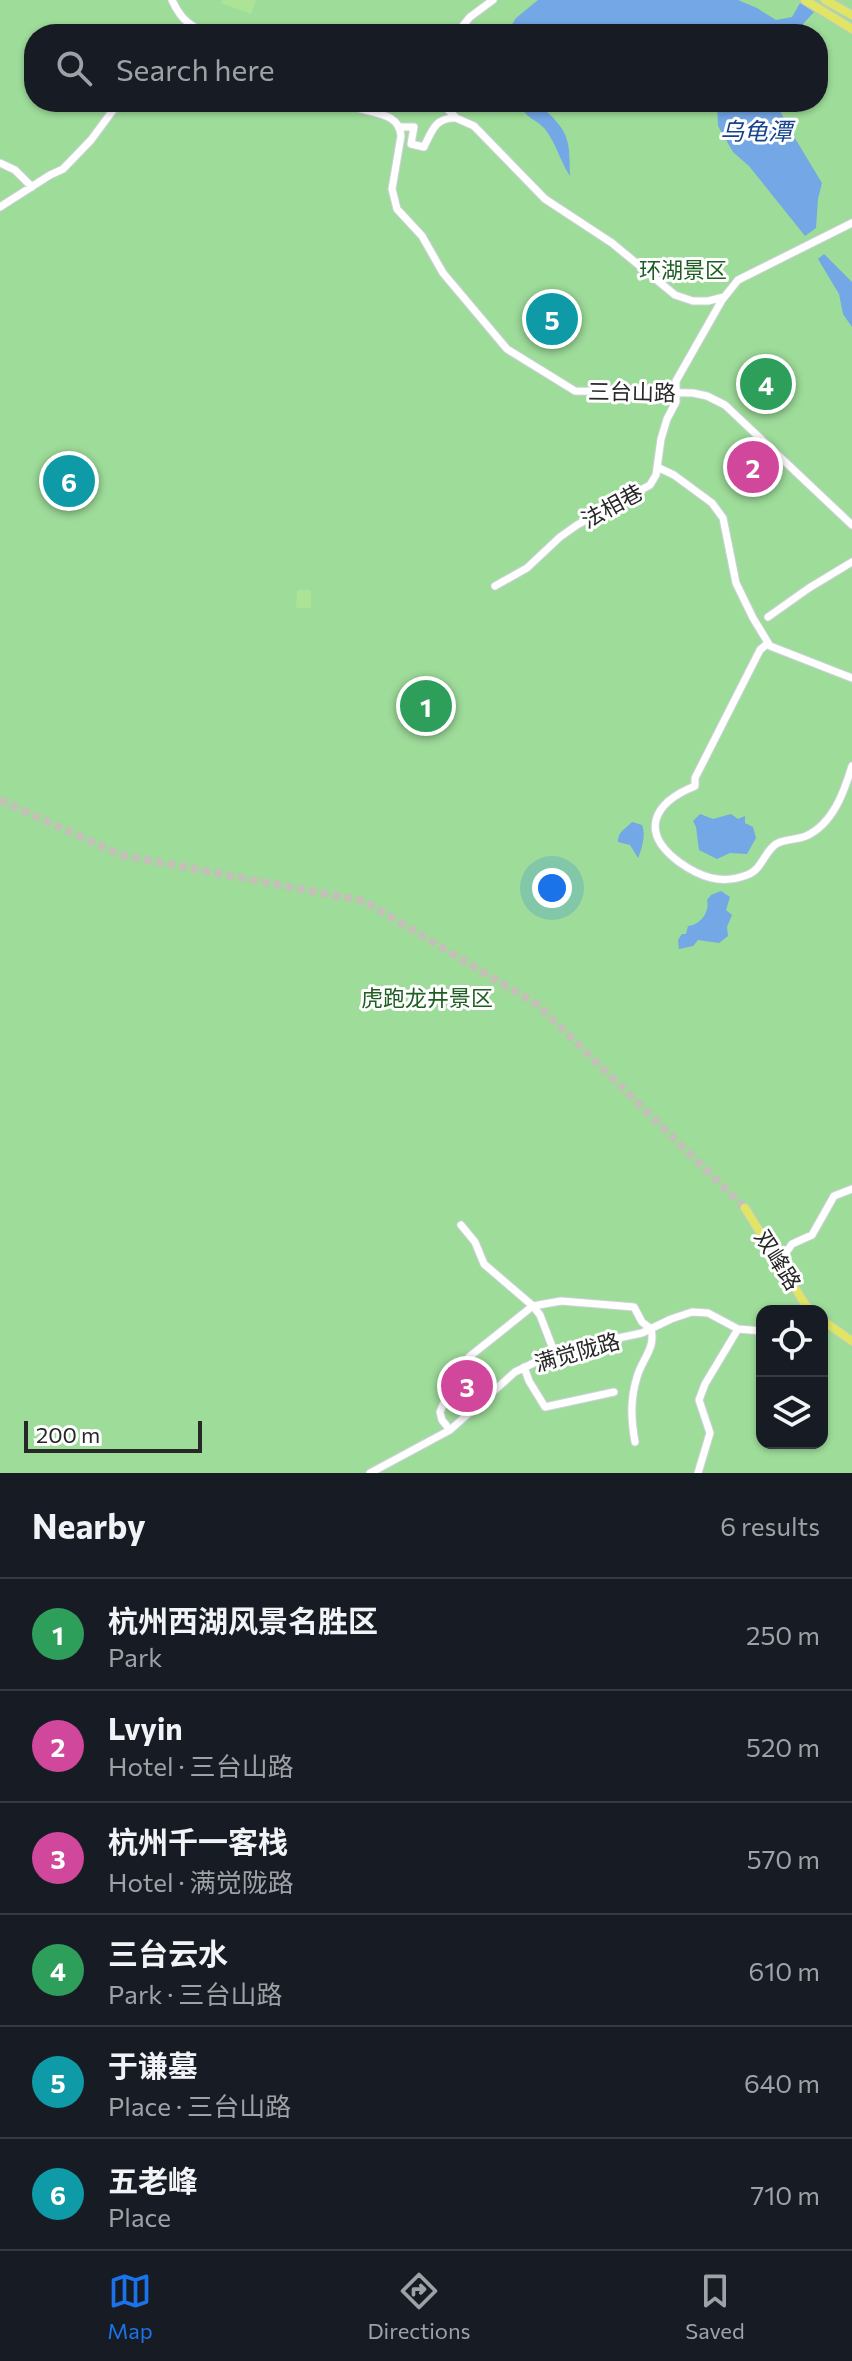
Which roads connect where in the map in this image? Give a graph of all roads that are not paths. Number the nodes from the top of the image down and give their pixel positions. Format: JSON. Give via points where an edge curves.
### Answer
{"nodes":[{"id":1,"x":172,"y":0,"type":"edge"},
{"id":2,"x":493,"y":0,"type":"edge"},
{"id":3,"x":805,"y":0,"type":"edge"},
{"id":4,"x":825,"y":0,"type":"edge"},
{"id":5,"x":852,"y":15,"type":"edge"},
{"id":6,"x":188,"y":24,"type":"edge"},
{"id":7,"x":464,"y":24,"type":"edge"},
{"id":8,"x":852,"y":29,"type":"edge"},
{"id":9,"x":112,"y":112,"type":"edge"},
{"id":10,"x":372,"y":112,"type":"edge"},
{"id":11,"x":450,"y":112,"type":"edge"},
{"id":12,"x":456,"y":118,"type":"junction"},
{"id":13,"x":400,"y":127,"type":"junction"},
{"id":14,"x":0,"y":163,"type":"edge"},
{"id":15,"x":32,"y":187,"type":"junction"},
{"id":16,"x":0,"y":207,"type":"edge"},
{"id":17,"x":852,"y":223,"type":"edge"},
{"id":18,"x":724,"y":297,"type":"junction"},
{"id":19,"x":675,"y":392,"type":"junction"},
{"id":20,"x":657,"y":467,"type":"junction"},
{"id":21,"x":852,"y":525,"type":"edge"},
{"id":22,"x":852,"y":562,"type":"edge"},
{"id":23,"x":495,"y":586,"type":"dead end"},
{"id":24,"x":768,"y":617,"type":"dead end"},
{"id":25,"x":768,"y":643,"type":"junction"},
{"id":26,"x":852,"y":678,"type":"edge"},
{"id":27,"x":852,"y":766,"type":"edge"},
{"id":28,"x":852,"y":1189,"type":"edge"},
{"id":29,"x":745,"y":1208,"type":"tunnel mouth"},
{"id":30,"x":461,"y":1225,"type":"dead end"},
{"id":31,"x":780,"y":1261,"type":"junction"},
{"id":32,"x":806,"y":1305,"type":"edge"},
{"id":33,"x":533,"y":1306,"type":"junction"},
{"id":34,"x":828,"y":1324,"type":"edge"},
{"id":35,"x":651,"y":1329,"type":"junction"},
{"id":36,"x":738,"y":1329,"type":"junction"},
{"id":37,"x":756,"y":1330,"type":"edge"},
{"id":38,"x":852,"y":1341,"type":"edge"},
{"id":39,"x":555,"y":1354,"type":"junction"},
{"id":40,"x":524,"y":1367,"type":"junction"},
{"id":41,"x":614,"y":1392,"type":"dead end"},
{"id":42,"x":450,"y":1430,"type":"junction"},
{"id":43,"x":635,"y":1442,"type":"dead end"},
{"id":44,"x":370,"y":1473,"type":"edge"},
{"id":45,"x":698,"y":1473,"type":"edge"}],
"edges":[{"from":1,"to":6,"type":"street"},
{"from":2,"to":7,"type":"street"},
{"from":3,"to":8,"type":"main road"},
{"from":4,"to":5,"type":"main road"},
{"from":9,"to":15,"type":"street","via":[[63,169]]},
{"from":10,"to":13,"type":"street","via":[[386,115]]},
{"from":11,"to":12,"type":"street"},
{"from":12,"to":13,"type":"street","via":[[434,125],[424,147],[411,144],[414,127]]},
{"from":12,"to":18,"type":"street","via":[[474,126],[545,199],[612,243],[675,295],[693,301]]},
{"from":13,"to":19,"type":"street","name":"三台山路","via":[[392,189],[397,209],[507,349],[575,391]]},
{"from":14,"to":15,"type":"street"},
{"from":15,"to":16,"type":"street"},
{"from":17,"to":18,"type":"street","via":[[738,280]]},
{"from":18,"to":19,"type":"street","name":"法相巷","via":[[676,381]]},
{"from":19,"to":20,"type":"street","name":"法相巷"},
{"from":19,"to":21,"type":"street","name":"三台山路","via":[[707,396],[725,405]]},
{"from":20,"to":23,"type":"street","name":"法相巷","via":[[650,485],[577,525],[527,568]]},
{"from":20,"to":25,"type":"street","via":[[712,503],[723,518],[736,583]]},
{"from":22,"to":24,"type":"street"},
{"from":25,"to":26,"type":"street"},
{"from":25,"to":27,"type":"street","via":[[695,786],[656,818],[656,838],[664,851],[697,875],[716,880],[749,875],[775,845],[824,823],[842,797]]},
{"from":28,"to":31,"type":"street","via":[[834,1196],[812,1235],[792,1244]]},
{"from":29,"to":31,"type":"main road","name":"双峰路"},
{"from":30,"to":33,"type":"street","via":[[484,1264]]},
{"from":31,"to":32,"type":"main road","name":"双峰路"},
{"from":33,"to":35,"type":"street","via":[[561,1301],[634,1307]]},
{"from":33,"to":39,"type":"street"},
{"from":33,"to":42,"type":"street","via":[[469,1357],[440,1412]]},
{"from":34,"to":38,"type":"main road"},
{"from":35,"to":36,"type":"street","name":"满觉陇路","via":[[700,1312]]},
{"from":35,"to":39,"type":"street","name":"满觉陇路"},
{"from":35,"to":43,"type":"street","via":[[650,1352],[638,1374],[630,1411]]},
{"from":36,"to":37,"type":"street","name":"满觉陇路"},
{"from":36,"to":45,"type":"street","via":[[699,1400],[710,1433]]},
{"from":39,"to":40,"type":"street","name":"满觉陇路"},
{"from":40,"to":41,"type":"street","via":[[545,1407]]},
{"from":40,"to":42,"type":"street","name":"满觉陇路"},
{"from":42,"to":44,"type":"street","name":"满觉陇路"}]}
